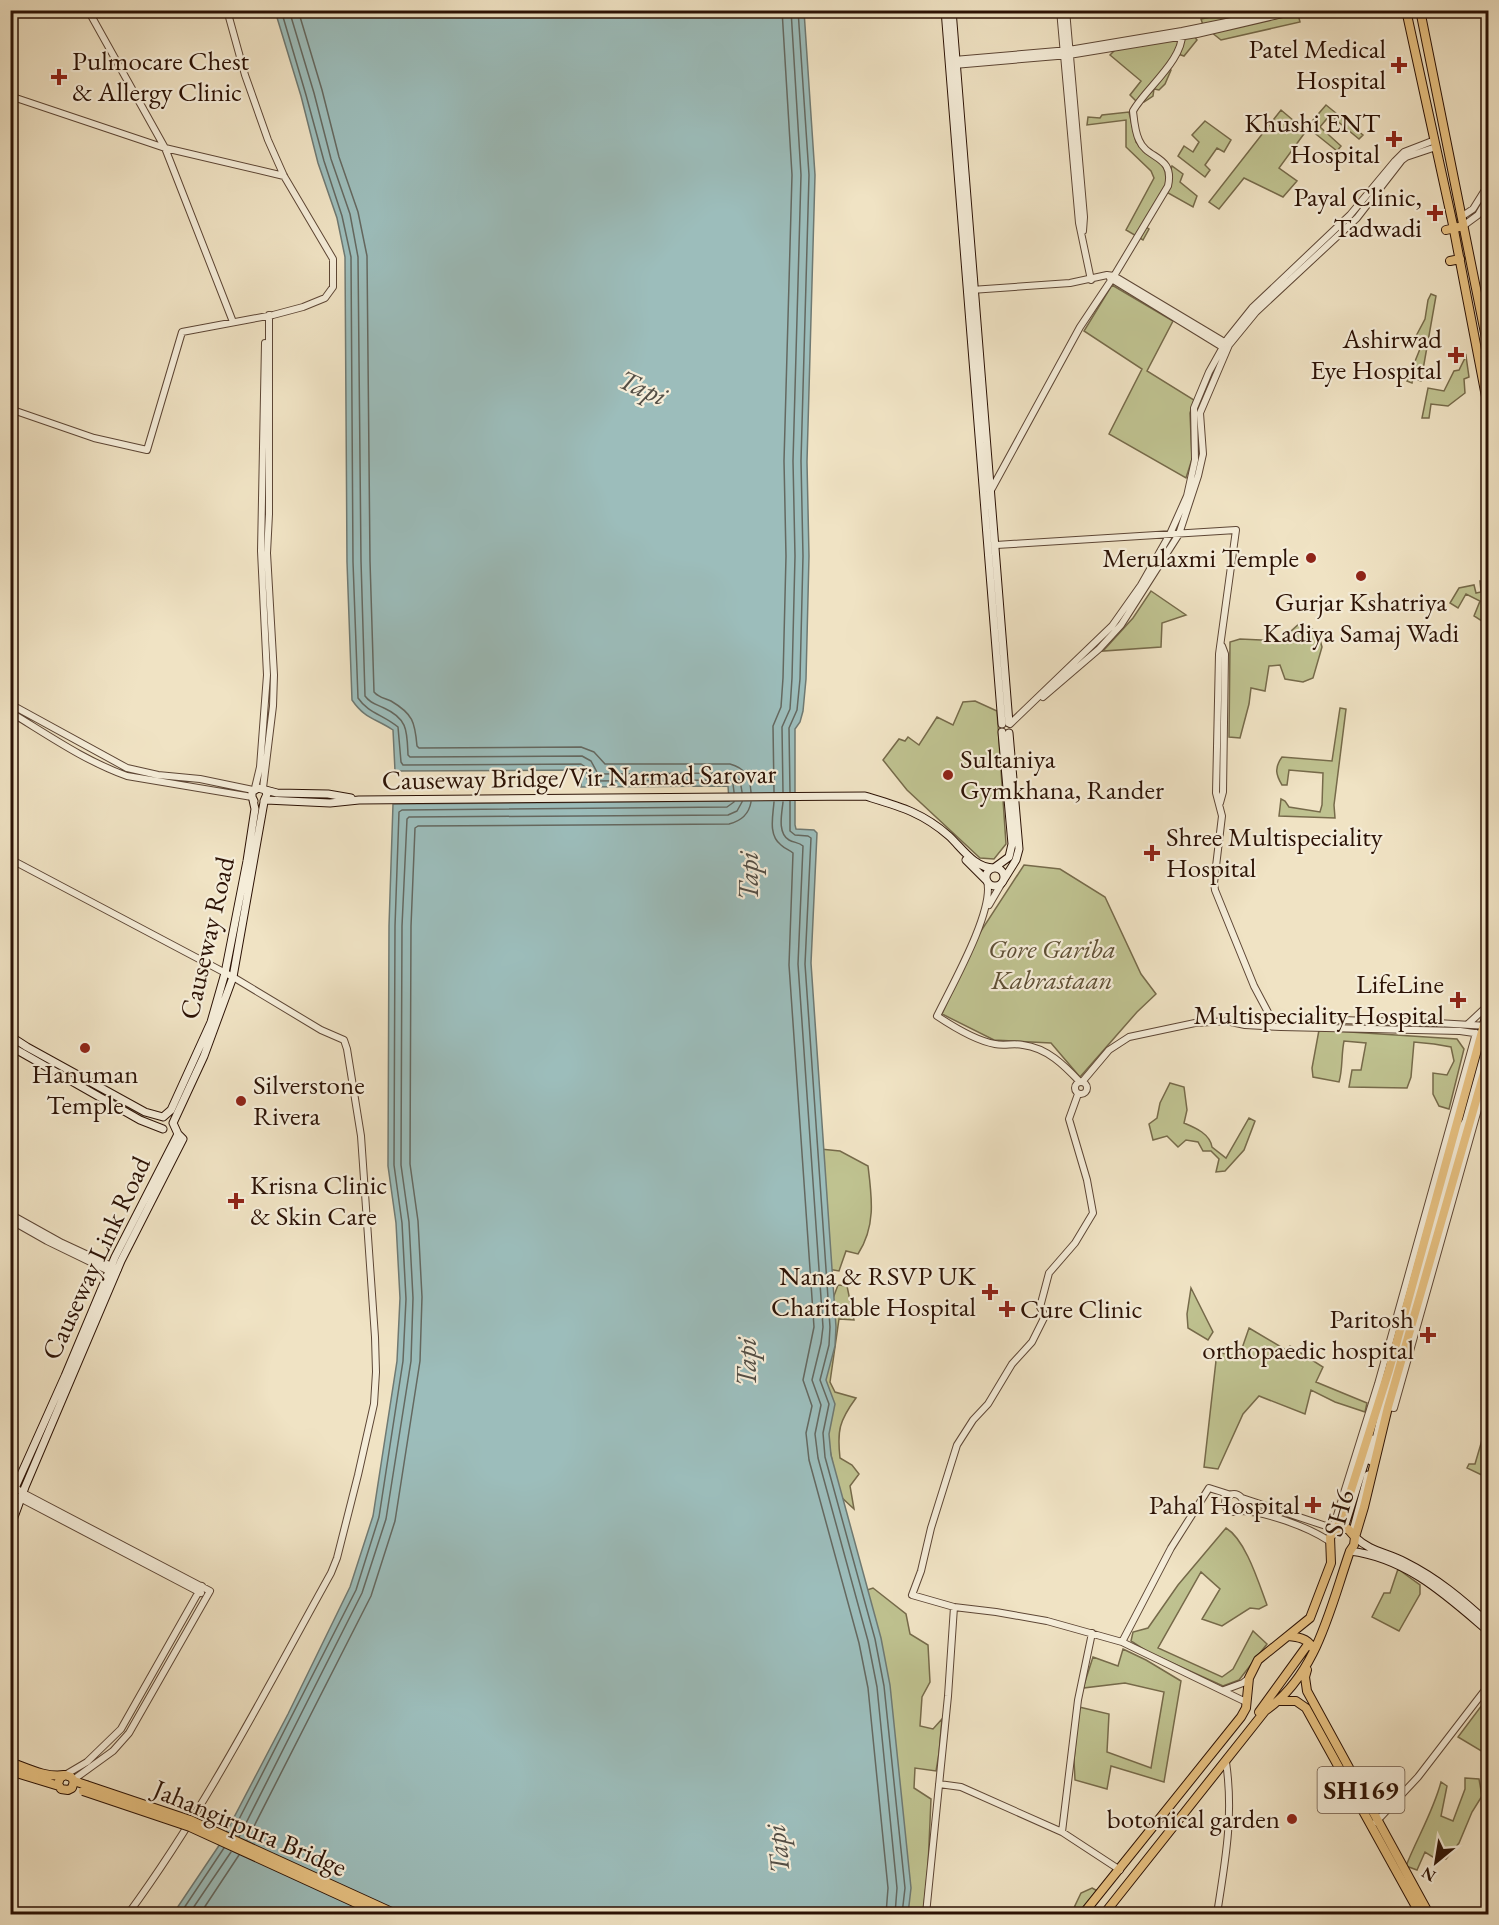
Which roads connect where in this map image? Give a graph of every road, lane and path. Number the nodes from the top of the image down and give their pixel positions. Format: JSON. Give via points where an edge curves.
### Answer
{"nodes":[{"id":1,"x":88,"y":10,"type":"edge"},
{"id":2,"x":227,"y":10,"type":"edge"},
{"id":3,"x":945,"y":10,"type":"edge"},
{"id":4,"x":952,"y":10,"type":"edge"},
{"id":5,"x":1060,"y":10,"type":"edge"},
{"id":6,"x":1066,"y":10,"type":"edge"},
{"id":7,"x":1283,"y":10,"type":"edge"},
{"id":8,"x":1300,"y":10,"type":"edge"},
{"id":9,"x":1406,"y":10,"type":"edge"},
{"id":10,"x":1420,"y":10,"type":"edge"},
{"id":11,"x":1183,"y":34,"type":"junction"},
{"id":12,"x":1066,"y":53,"type":"junction"},
{"id":13,"x":954,"y":63,"type":"junction"},
{"id":14,"x":10,"y":96,"type":"edge"},
{"id":15,"x":1436,"y":144,"type":"junction"},
{"id":16,"x":165,"y":148,"type":"junction"},
{"id":17,"x":284,"y":176,"type":"junction"},
{"id":18,"x":1488,"y":185,"type":"edge"},
{"id":19,"x":1488,"y":198,"type":"edge"},
{"id":20,"x":1461,"y":217,"type":"junction"},
{"id":21,"x":1448,"y":220,"type":"junction"},
{"id":22,"x":1463,"y":226,"type":"junction"},
{"id":23,"x":1450,"y":229,"type":"junction"},
{"id":24,"x":1460,"y":259,"type":"junction"},
{"id":25,"x":1450,"y":261,"type":"dead end"},
{"id":26,"x":1111,"y":277,"type":"junction"},
{"id":27,"x":1091,"y":280,"type":"junction"},
{"id":28,"x":970,"y":290,"type":"junction"},
{"id":29,"x":267,"y":316,"type":"junction"},
{"id":30,"x":233,"y":322,"type":"junction"},
{"id":31,"x":1226,"y":346,"type":"junction"},
{"id":32,"x":1488,"y":348,"type":"edge"},
{"id":33,"x":1488,"y":407,"type":"edge"},
{"id":34,"x":10,"y":409,"type":"edge"},
{"id":35,"x":987,"y":493,"type":"junction"},
{"id":36,"x":1170,"y":534,"type":"junction"},
{"id":37,"x":1179,"y":534,"type":"junction"},
{"id":38,"x":996,"y":545,"type":"junction"},
{"id":39,"x":10,"y":704,"type":"edge"},
{"id":40,"x":10,"y":712,"type":"edge"},
{"id":41,"x":1007,"y":727,"type":"junction"},
{"id":42,"x":108,"y":759,"type":"junction"},
{"id":43,"x":106,"y":768,"type":"junction"},
{"id":44,"x":257,"y":792,"type":"junction"},
{"id":45,"x":359,"y":800,"type":"junction"},
{"id":46,"x":265,"y":801,"type":"junction"},
{"id":47,"x":940,"y":831,"type":"junction"},
{"id":48,"x":10,"y":859,"type":"edge"},
{"id":49,"x":994,"y":868,"type":"junction"},
{"id":50,"x":987,"y":881,"type":"junction"},
{"id":51,"x":1003,"y":881,"type":"junction"},
{"id":52,"x":985,"y":911,"type":"junction"},
{"id":53,"x":225,"y":973,"type":"junction"},
{"id":54,"x":233,"y":977,"type":"junction"},
{"id":55,"x":1486,"y":1010,"type":"edge"},
{"id":56,"x":1271,"y":1018,"type":"junction"},
{"id":57,"x":1228,"y":1021,"type":"junction"},
{"id":58,"x":1467,"y":1024,"type":"junction"},
{"id":59,"x":1485,"y":1029,"type":"edge"},
{"id":60,"x":1460,"y":1031,"type":"junction"},
{"id":61,"x":10,"y":1036,"type":"edge"},
{"id":62,"x":1488,"y":1042,"type":"edge"},
{"id":63,"x":10,"y":1046,"type":"edge"},
{"id":64,"x":1471,"y":1047,"type":"junction"},
{"id":65,"x":1488,"y":1059,"type":"edge"},
{"id":66,"x":1488,"y":1074,"type":"edge"},
{"id":67,"x":1081,"y":1082,"type":"junction"},
{"id":68,"x":1078,"y":1094,"type":"junction"},
{"id":69,"x":163,"y":1117,"type":"junction"},
{"id":70,"x":173,"y":1123,"type":"junction"},
{"id":71,"x":164,"y":1129,"type":"junction"},
{"id":72,"x":1461,"y":1130,"type":"junction"},
{"id":73,"x":180,"y":1137,"type":"junction"},
{"id":74,"x":10,"y":1214,"type":"edge"},
{"id":75,"x":10,"y":1220,"type":"edge"},
{"id":76,"x":114,"y":1270,"type":"junction"},
{"id":77,"x":1385,"y":1408,"type":"junction"},
{"id":78,"x":12,"y":1491,"type":"edge"},
{"id":79,"x":1231,"y":1495,"type":"junction"},
{"id":80,"x":22,"y":1496,"type":"junction"},
{"id":81,"x":1242,"y":1498,"type":"junction"},
{"id":82,"x":1239,"y":1511,"type":"junction"},
{"id":83,"x":10,"y":1528,"type":"edge"},
{"id":84,"x":1338,"y":1528,"type":"junction"},
{"id":85,"x":1354,"y":1535,"type":"junction"},
{"id":86,"x":1330,"y":1544,"type":"junction"},
{"id":87,"x":1350,"y":1551,"type":"junction"},
{"id":88,"x":200,"y":1589,"type":"junction"},
{"id":89,"x":954,"y":1607,"type":"junction"},
{"id":90,"x":1488,"y":1623,"type":"edge"},
{"id":91,"x":1488,"y":1631,"type":"edge"},
{"id":92,"x":1092,"y":1634,"type":"junction"},
{"id":93,"x":1288,"y":1636,"type":"junction"},
{"id":94,"x":1122,"y":1642,"type":"junction"},
{"id":95,"x":1309,"y":1643,"type":"junction"},
{"id":96,"x":1314,"y":1654,"type":"junction"},
{"id":97,"x":1310,"y":1663,"type":"junction"},
{"id":98,"x":1249,"y":1678,"type":"junction"},
{"id":99,"x":1488,"y":1686,"type":"edge"},
{"id":100,"x":1223,"y":1690,"type":"junction"},
{"id":101,"x":1280,"y":1701,"type":"junction"},
{"id":102,"x":1246,"y":1705,"type":"junction"},
{"id":103,"x":1262,"y":1712,"type":"junction"},
{"id":104,"x":10,"y":1762,"type":"edge"},
{"id":105,"x":1226,"y":1762,"type":"junction"},
{"id":106,"x":10,"y":1771,"type":"edge"},
{"id":107,"x":65,"y":1775,"type":"junction"},
{"id":108,"x":74,"y":1781,"type":"junction"},
{"id":109,"x":939,"y":1784,"type":"junction"},
{"id":110,"x":59,"y":1786,"type":"junction"},
{"id":111,"x":84,"y":1788,"type":"junction"},
{"id":112,"x":70,"y":1790,"type":"junction"},
{"id":113,"x":1375,"y":1824,"type":"junction"},
{"id":114,"x":1062,"y":1832,"type":"junction"},
{"id":115,"x":1120,"y":1870,"type":"junction"},
{"id":116,"x":128,"y":1914,"type":"edge"},
{"id":117,"x":380,"y":1914,"type":"edge"},
{"id":118,"x":396,"y":1914,"type":"edge"},
{"id":119,"x":926,"y":1914,"type":"edge"},
{"id":120,"x":1083,"y":1914,"type":"edge"},
{"id":121,"x":1104,"y":1914,"type":"edge"},
{"id":122,"x":1218,"y":1914,"type":"edge"},
{"id":123,"x":1420,"y":1914,"type":"edge"},
{"id":124,"x":1429,"y":1914,"type":"edge"}],
"edges":[{"from":1,"to":16,"type":"street"},
{"from":2,"to":17,"type":"street","via":[[245,75]]},
{"from":3,"to":13,"type":"main road"},
{"from":4,"to":13,"type":"main road"},
{"from":5,"to":12,"type":"street"},
{"from":6,"to":12,"type":"street"},
{"from":7,"to":11,"type":"street"},
{"from":8,"to":11,"type":"street"},
{"from":9,"to":15,"type":"main road"},
{"from":10,"to":20,"type":"main road"},
{"from":11,"to":12,"type":"street"},
{"from":11,"to":26,"type":"street","via":[[1170,64],[1133,111],[1139,141],[1166,165],[1170,178]]},
{"from":12,"to":13,"type":"street"},
{"from":12,"to":27,"type":"street","via":[[1083,238]]},
{"from":13,"to":28,"type":"main road"},
{"from":14,"to":16,"type":"street"},
{"from":15,"to":21,"type":"main road"},
{"from":15,"to":31,"type":"street","via":[[1402,160],[1357,218],[1256,312]]},
{"from":16,"to":17,"type":"street"},
{"from":16,"to":30,"type":"street"},
{"from":17,"to":29,"type":"street","via":[[333,259],[333,287],[325,298]]},
{"from":18,"to":20,"type":"street","via":[[1473,209]]},
{"from":19,"to":22,"type":"street","via":[[1478,215]]},
{"from":20,"to":21,"type":"main road"},
{"from":20,"to":22,"type":"main road"},
{"from":21,"to":23,"type":"main road"},
{"from":22,"to":23,"type":"main road"},
{"from":22,"to":32,"type":"main road"},
{"from":23,"to":24,"type":"main road"},
{"from":24,"to":25,"type":"main road"},
{"from":24,"to":33,"type":"main road"},
{"from":26,"to":27,"type":"street"},
{"from":26,"to":31,"type":"street"},
{"from":26,"to":35,"type":"street"},
{"from":27,"to":28,"type":"street"},
{"from":28,"to":35,"type":"main road"},
{"from":29,"to":30,"type":"street"},
{"from":29,"to":44,"type":"street","via":[[261,551],[267,675]]},
{"from":30,"to":34,"type":"street","via":[[182,332],[147,450],[94,438]]},
{"from":31,"to":36,"type":"street","via":[[1209,372],[1194,408],[1195,460],[1187,496]]},
{"from":31,"to":37,"type":"street","via":[[1200,413],[1203,454]]},
{"from":35,"to":38,"type":"main road"},
{"from":35,"to":41,"type":"main road"},
{"from":36,"to":37,"type":"street"},
{"from":36,"to":38,"type":"street"},
{"from":36,"to":41,"type":"street","via":[[1112,626]]},
{"from":37,"to":41,"type":"street","via":[[1121,625],[1099,649]]},
{"from":37,"to":56,"type":"street","via":[[1236,530],[1222,646],[1223,792],[1214,883],[1254,986]]},
{"from":38,"to":41,"type":"main road"},
{"from":39,"to":42,"type":"street"},
{"from":40,"to":43,"type":"street"},
{"from":41,"to":49,"type":"main road","via":[[1012,844],[1009,857]]},
{"from":41,"to":51,"type":"main road","via":[[1019,849]]},
{"from":42,"to":43,"type":"street"},
{"from":42,"to":44,"type":"street","via":[[158,775],[200,779]]},
{"from":43,"to":44,"type":"street","via":[[127,776]]},
{"from":44,"to":45,"type":"main road","via":[[328,794]]},
{"from":44,"to":46,"type":"main road","name":"Causeway Road","via":[[267,795]]},
{"from":44,"to":46,"type":"main road","via":[[257,803]]},
{"from":44,"to":53,"type":"main road","name":"Causeway Road"},
{"from":45,"to":46,"type":"main road"},
{"from":45,"to":47,"type":"main road","name":"Causeway Bridge/Vir Narmad Sarovar","via":[[865,796],[905,807]]},
{"from":46,"to":54,"type":"main road","name":"Causeway Road"},
{"from":47,"to":49,"type":"main road","via":[[973,861]]},
{"from":47,"to":50,"type":"main road"},
{"from":48,"to":53,"type":"street"},
{"from":49,"to":50,"type":"main road","via":[[987,873]]},
{"from":49,"to":51,"type":"main road","via":[[1004,873]]},
{"from":50,"to":51,"type":"main road","via":[[994,886]]},
{"from":50,"to":52,"type":"street"},
{"from":51,"to":52,"type":"street"},
{"from":52,"to":67,"type":"street","via":[[937,1016],[993,1044],[1042,1050]]},
{"from":53,"to":54,"type":"street"},
{"from":53,"to":69,"type":"main road","name":"Causeway Road","via":[[211,1023],[171,1110]]},
{"from":54,"to":70,"type":"main road","name":"Causeway Road","via":[[204,1056]]},
{"from":54,"to":116,"type":"street","via":[[346,1043],[361,1136],[375,1338],[374,1404],[331,1573],[196,1813]]},
{"from":55,"to":58,"type":"street"},
{"from":55,"to":59,"type":"main road","name":"SH6"},
{"from":56,"to":57,"type":"street"},
{"from":56,"to":58,"type":"street"},
{"from":57,"to":60,"type":"street","via":[[1281,1027]]},
{"from":57,"to":67,"type":"street","via":[[1195,1023],[1129,1037],[1109,1050]]},
{"from":58,"to":59,"type":"street"},
{"from":59,"to":60,"type":"street"},
{"from":59,"to":64,"type":"street"},
{"from":59,"to":72,"type":"main road","via":[[1460,1121]]},
{"from":59,"to":84,"type":"main road","name":"SH6","via":[[1389,1370]]},
{"from":60,"to":64,"type":"street"},
{"from":61,"to":69,"type":"main road","via":[[145,1112]]},
{"from":62,"to":72,"type":"main road"},
{"from":63,"to":71,"type":"main road"},
{"from":64,"to":84,"type":"street"},
{"from":65,"to":77,"type":"main road","name":"SH6"},
{"from":66,"to":77,"type":"street","via":[[1394,1408]]},
{"from":67,"to":68,"type":"street","via":[[1075,1086]]},
{"from":67,"to":68,"type":"street","via":[[1087,1085],[1087,1091]]},
{"from":68,"to":89,"type":"street","via":[[1069,1119],[1093,1213],[1075,1244],[1049,1273],[1040,1307],[1045,1316],[1032,1342],[1012,1364],[957,1445],[912,1595]]},
{"from":69,"to":70,"type":"main road"},
{"from":69,"to":71,"type":"main road","via":[[160,1124]]},
{"from":70,"to":71,"type":"main road","via":[[170,1129]]},
{"from":70,"to":73,"type":"main road"},
{"from":71,"to":73,"type":"main road"},
{"from":72,"to":77,"type":"main road"},
{"from":73,"to":76,"type":"main road","name":"Causeway Link Road"},
{"from":74,"to":76,"type":"street"},
{"from":75,"to":76,"type":"street"},
{"from":76,"to":78,"type":"main road","name":"Causeway Link Road"},
{"from":76,"to":80,"type":"main road","name":"Causeway Link Road"},
{"from":77,"to":84,"type":"main road"},
{"from":77,"to":85,"type":"main road","name":"SH6","via":[[1364,1507]]},
{"from":78,"to":80,"type":"street"},
{"from":79,"to":81,"type":"street"},
{"from":79,"to":82,"type":"street","via":[[1226,1507],[1231,1512]]},
{"from":79,"to":94,"type":"street","via":[[1209,1488],[1171,1548]]},
{"from":80,"to":83,"type":"main road","name":"Causeway Link Road"},
{"from":80,"to":88,"type":"street"},
{"from":81,"to":82,"type":"street","via":[[1244,1503]]},
{"from":81,"to":84,"type":"street"},
{"from":82,"to":86,"type":"street","via":[[1313,1530]]},
{"from":84,"to":85,"type":"main road"},
{"from":84,"to":86,"type":"main road","via":[[1331,1534]]},
{"from":85,"to":87,"type":"main road","name":"SH6"},
{"from":85,"to":90,"type":"main road","via":[[1365,1547],[1402,1560],[1437,1579]]},
{"from":86,"to":87,"type":"main road","via":[[1340,1554]]},
{"from":86,"to":93,"type":"main road","via":[[1331,1563],[1310,1618]]},
{"from":87,"to":91,"type":"main road","via":[[1419,1576]]},
{"from":87,"to":96,"type":"main road","name":"SH6"},
{"from":88,"to":107,"type":"street","via":[[121,1729],[87,1762]]},
{"from":88,"to":108,"type":"street","via":[[206,1596],[129,1733],[113,1751]]},
{"from":89,"to":92,"type":"street","via":[[996,1612]]},
{"from":89,"to":109,"type":"street"},
{"from":92,"to":94,"type":"street"},
{"from":92,"to":114,"type":"street","via":[[1078,1700]]},
{"from":93,"to":95,"type":"main road"},
{"from":93,"to":98,"type":"main road","via":[[1258,1660]]},
{"from":94,"to":100,"type":"street"},
{"from":95,"to":96,"type":"main road"},
{"from":95,"to":103,"type":"main road"},
{"from":96,"to":97,"type":"main road","name":"SH6"},
{"from":97,"to":101,"type":"main road","name":"SH6"},
{"from":97,"to":113,"type":"main road","number":"SH169","via":[[1305,1677],[1307,1691]]},
{"from":98,"to":100,"type":"street"},
{"from":98,"to":102,"type":"main road"},
{"from":99,"to":113,"type":"street","via":[[1418,1778]]},
{"from":100,"to":102,"type":"street"},
{"from":101,"to":103,"type":"main road","name":"SH6"},
{"from":101,"to":113,"type":"main road","number":"SH169","via":[[1296,1701],[1306,1708]]},
{"from":102,"to":103,"type":"main road"},
{"from":102,"to":115,"type":"main road","via":[[1241,1717]]},
{"from":103,"to":105,"type":"main road","name":"SH6"},
{"from":104,"to":107,"type":"main road","via":[[46,1774]]},
{"from":105,"to":121,"type":"main road","name":"SH6"},
{"from":105,"to":122,"type":"street","via":[[1230,1834]]},
{"from":106,"to":110,"type":"main road"},
{"from":107,"to":108,"type":"main road"},
{"from":107,"to":110,"type":"main road"},
{"from":108,"to":111,"type":"main road"},
{"from":108,"to":112,"type":"main road"},
{"from":109,"to":114,"type":"street","via":[[961,1787]]},
{"from":109,"to":119,"type":"street"},
{"from":110,"to":112,"type":"main road"},
{"from":111,"to":112,"type":"main road"},
{"from":111,"to":117,"type":"main road","name":"Jahangirpura Bridge","bridge":true,"via":[[190,1827]]},
{"from":111,"to":118,"type":"main road","name":"Jahangirpura Bridge","bridge":true,"via":[[190,1820]]},
{"from":113,"to":123,"type":"main road","number":"SH169"},
{"from":113,"to":124,"type":"main road","number":"SH169"},
{"from":114,"to":115,"type":"street"},
{"from":115,"to":120,"type":"main road"}]}
